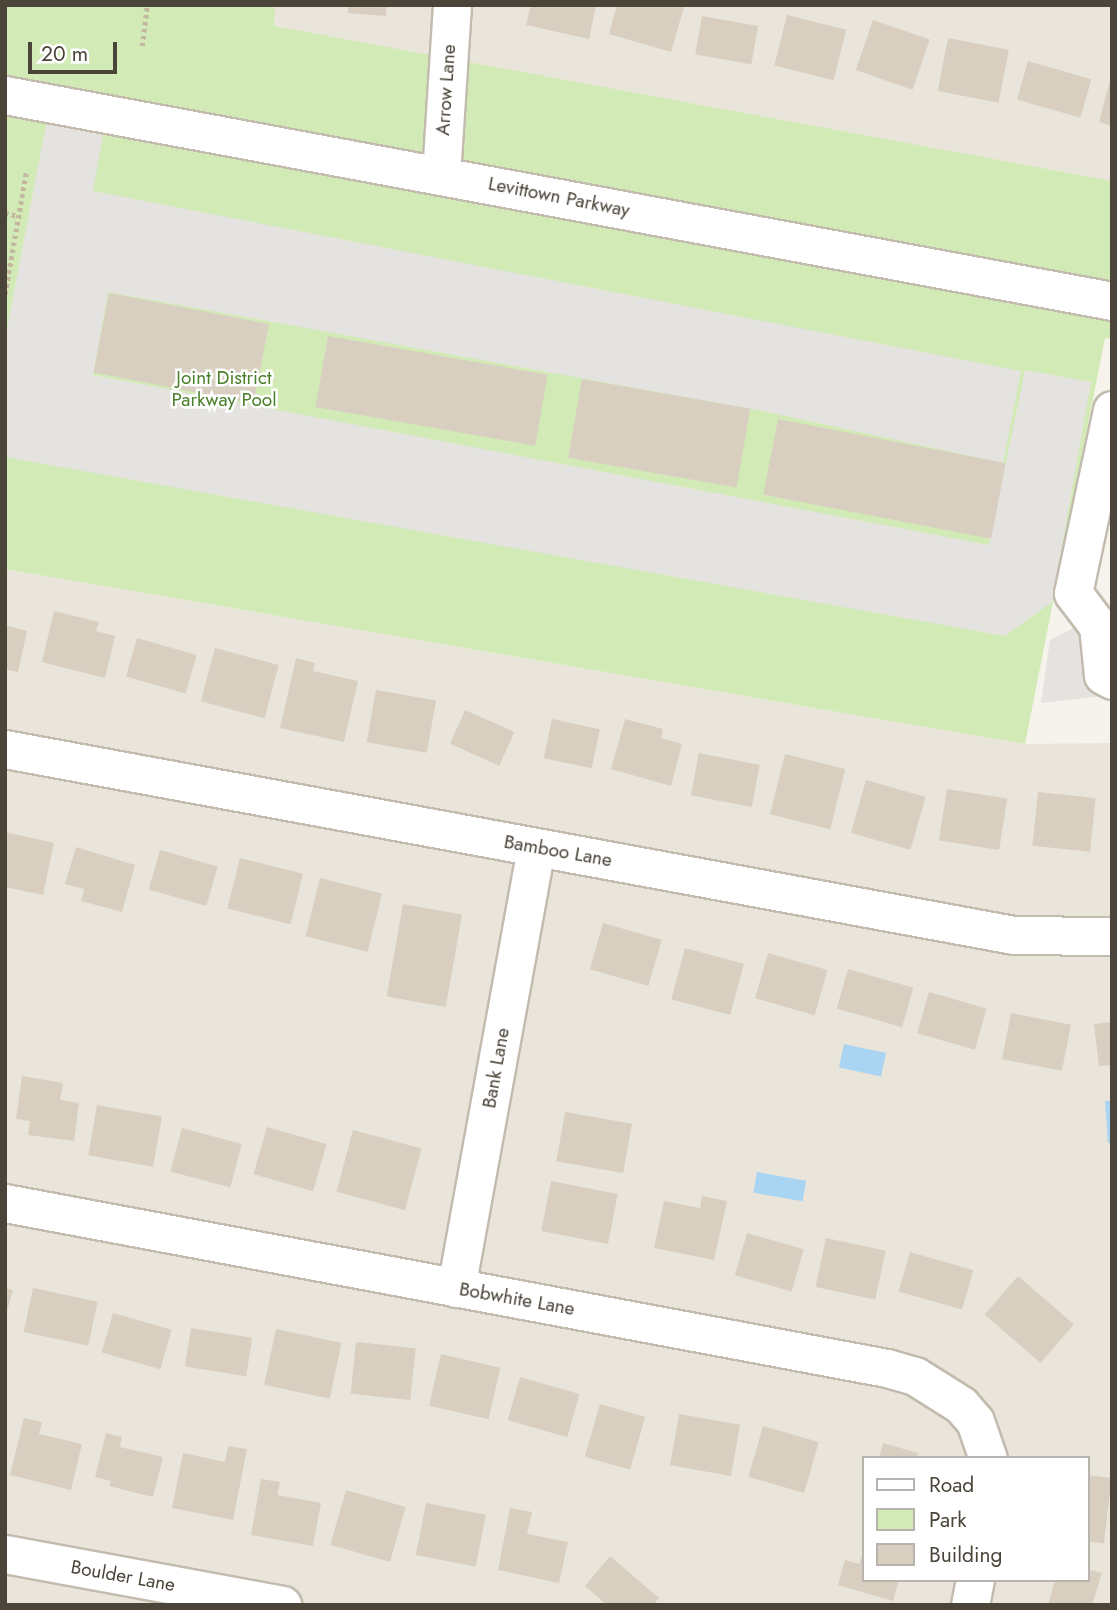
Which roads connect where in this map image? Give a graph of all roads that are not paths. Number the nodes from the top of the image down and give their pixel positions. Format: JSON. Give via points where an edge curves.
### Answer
{"nodes":[{"id":1,"x":452,"y":5,"type":"edge"},
{"id":2,"x":5,"y":96,"type":"edge"},
{"id":3,"x":441,"y":175,"type":"junction"},
{"id":4,"x":1112,"y":301,"type":"edge"},
{"id":5,"x":1112,"y":410,"type":"edge"},
{"id":6,"x":1105,"y":626,"type":"edge"},
{"id":7,"x":1112,"y":680,"type":"edge"},
{"id":8,"x":5,"y":748,"type":"edge"},
{"id":9,"x":536,"y":847,"type":"junction"},
{"id":10,"x":1112,"y":936,"type":"edge"},
{"id":11,"x":5,"y":1203,"type":"edge"},
{"id":12,"x":456,"y":1288,"type":"junction"},
{"id":13,"x":988,"y":1456,"type":"edge"},
{"id":14,"x":5,"y":1554,"type":"edge"},
{"id":15,"x":975,"y":1582,"type":"edge"},
{"id":16,"x":282,"y":1605,"type":"edge"},
{"id":17,"x":970,"y":1605,"type":"edge"}],
"edges":[{"from":1,"to":3,"type":"street","name":"Arrow Lane"},
{"from":2,"to":3,"type":"street","name":"Levittown Parkway"},
{"from":3,"to":4,"type":"street","name":"Levittown Parkway"},
{"from":5,"to":6,"type":"street","via":[[1073,593]]},
{"from":6,"to":7,"type":"street","via":[[1103,676]]},
{"from":8,"to":9,"type":"street","name":"Bamboo Lane"},
{"from":9,"to":10,"type":"street","name":"Bamboo Lane","via":[[1013,935]]},
{"from":9,"to":12,"type":"street","name":"Bank Lane"},
{"from":11,"to":12,"type":"street","name":"Bobwhite Lane"},
{"from":12,"to":13,"type":"street","name":"Bobwhite Lane","via":[[915,1376],[961,1405],[975,1421]]},
{"from":14,"to":16,"type":"street","name":"Boulder Lane"},
{"from":15,"to":17,"type":"street"}]}
